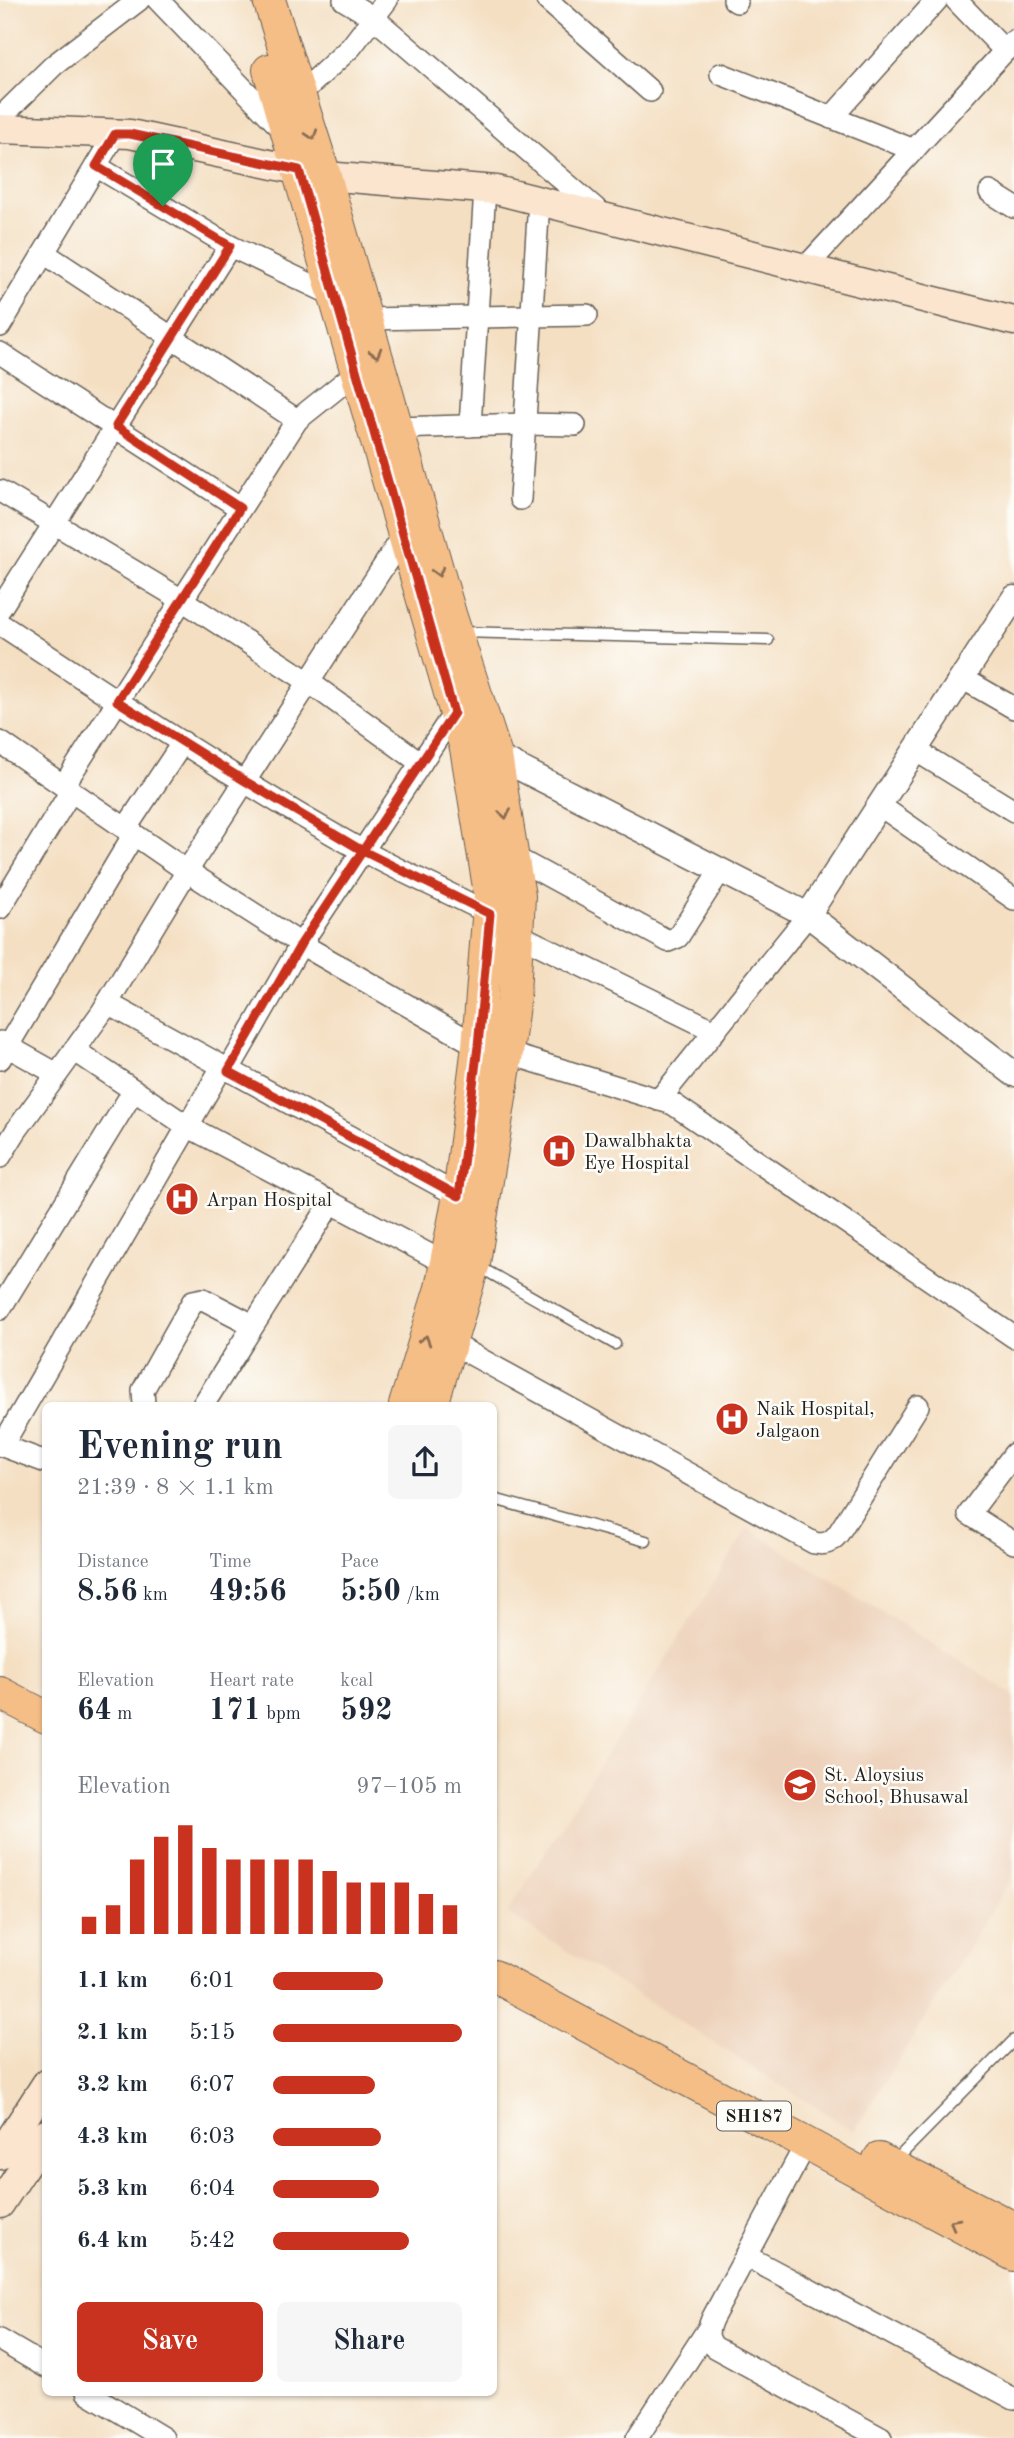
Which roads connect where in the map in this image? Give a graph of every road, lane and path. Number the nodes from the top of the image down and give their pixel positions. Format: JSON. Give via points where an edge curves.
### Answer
{"nodes":[{"id":1,"x":139,"y":0,"type":"edge"},
{"id":2,"x":158,"y":0,"type":"edge"},
{"id":3,"x":248,"y":0,"type":"edge"},
{"id":4,"x":269,"y":0,"type":"edge"},
{"id":5,"x":344,"y":0,"type":"edge"},
{"id":6,"x":387,"y":0,"type":"edge"},
{"id":7,"x":547,"y":0,"type":"edge"},
{"id":8,"x":937,"y":0,"type":"edge"},
{"id":9,"x":956,"y":0,"type":"edge"},
{"id":10,"x":374,"y":18,"type":"junction"},
{"id":11,"x":1009,"y":46,"type":"edge"},
{"id":12,"x":721,"y":74,"type":"dead end"},
{"id":13,"x":650,"y":91,"type":"dead end"},
{"id":14,"x":299,"y":95,"type":"junction"},
{"id":15,"x":0,"y":118,"type":"edge"},
{"id":16,"x":831,"y":118,"type":"junction"},
{"id":17,"x":0,"y":129,"type":"edge"},
{"id":18,"x":115,"y":134,"type":"junction"},
{"id":19,"x":289,"y":137,"type":"junction"},
{"id":20,"x":914,"y":150,"type":"junction"},
{"id":21,"x":96,"y":166,"type":"junction"},
{"id":22,"x":312,"y":173,"type":"junction"},
{"id":23,"x":485,"y":189,"type":"junction"},
{"id":24,"x":990,"y":192,"type":"dead end"},
{"id":25,"x":539,"y":201,"type":"junction"},
{"id":26,"x":1014,"y":207,"type":"edge"},
{"id":27,"x":607,"y":218,"type":"junction"},
{"id":28,"x":230,"y":246,"type":"junction"},
{"id":29,"x":44,"y":253,"type":"junction"},
{"id":30,"x":805,"y":268,"type":"junction"},
{"id":31,"x":335,"y":296,"type":"junction"},
{"id":32,"x":531,"y":316,"type":"junction"},
{"id":33,"x":587,"y":316,"type":"dead end"},
{"id":34,"x":477,"y":317,"type":"junction"},
{"id":35,"x":366,"y":319,"type":"junction"},
{"id":36,"x":1014,"y":321,"type":"edge"},
{"id":37,"x":0,"y":326,"type":"edge"},
{"id":38,"x":172,"y":338,"type":"junction"},
{"id":39,"x":0,"y":354,"type":"edge"},
{"id":40,"x":356,"y":372,"type":"junction"},
{"id":41,"x":297,"y":420,"type":"junction"},
{"id":42,"x":525,"y":424,"type":"junction"},
{"id":43,"x":575,"y":425,"type":"dead end"},
{"id":44,"x":116,"y":426,"type":"junction"},
{"id":45,"x":470,"y":426,"type":"junction"},
{"id":46,"x":397,"y":428,"type":"junction"},
{"id":47,"x":0,"y":491,"type":"edge"},
{"id":48,"x":520,"y":499,"type":"dead end"},
{"id":49,"x":240,"y":508,"type":"junction"},
{"id":50,"x":55,"y":522,"type":"junction"},
{"id":51,"x":403,"y":536,"type":"junction"},
{"id":52,"x":1014,"y":599,"type":"edge"},
{"id":53,"x":182,"y":600,"type":"junction"},
{"id":54,"x":0,"y":609,"type":"edge"},
{"id":55,"x":0,"y":624,"type":"edge"},
{"id":56,"x":456,"y":632,"type":"junction"},
{"id":57,"x":768,"y":640,"type":"dead end"},
{"id":58,"x":962,"y":678,"type":"junction"},
{"id":59,"x":309,"y":682,"type":"junction"},
{"id":60,"x":117,"y":701,"type":"junction"},
{"id":61,"x":1014,"y":708,"type":"edge"},
{"id":62,"x":454,"y":713,"type":"junction"},
{"id":63,"x":183,"y":742,"type":"junction"},
{"id":64,"x":915,"y":750,"type":"junction"},
{"id":65,"x":4,"y":753,"type":"edge"},
{"id":66,"x":496,"y":756,"type":"junction"},
{"id":67,"x":421,"y":763,"type":"junction"},
{"id":68,"x":245,"y":781,"type":"junction"},
{"id":69,"x":67,"y":788,"type":"junction"},
{"id":70,"x":879,"y":806,"type":"junction"},
{"id":71,"x":1014,"y":811,"type":"edge"},
{"id":72,"x":130,"y":831,"type":"junction"},
{"id":73,"x":363,"y":851,"type":"junction"},
{"id":74,"x":512,"y":856,"type":"junction"},
{"id":75,"x":187,"y":871,"type":"junction"},
{"id":76,"x":720,"y":871,"type":"junction"},
{"id":77,"x":1014,"y":899,"type":"edge"},
{"id":78,"x":0,"y":908,"type":"edge"},
{"id":79,"x":490,"y":914,"type":"junction"},
{"id":80,"x":807,"y":915,"type":"junction"},
{"id":81,"x":517,"y":934,"type":"junction"},
{"id":82,"x":301,"y":944,"type":"junction"},
{"id":83,"x":107,"y":1003,"type":"junction"},
{"id":84,"x":715,"y":1031,"type":"junction"},
{"id":85,"x":3,"y":1049,"type":"edge"},
{"id":86,"x":75,"y":1050,"type":"junction"},
{"id":87,"x":493,"y":1050,"type":"junction"},
{"id":88,"x":225,"y":1069,"type":"junction"},
{"id":89,"x":57,"y":1074,"type":"junction"},
{"id":90,"x":1014,"y":1074,"type":"edge"},
{"id":91,"x":134,"y":1090,"type":"junction"},
{"id":92,"x":659,"y":1100,"type":"junction"},
{"id":93,"x":187,"y":1126,"type":"junction"},
{"id":94,"x":0,"y":1157,"type":"edge"},
{"id":95,"x":459,"y":1196,"type":"junction"},
{"id":96,"x":331,"y":1203,"type":"junction"},
{"id":97,"x":460,"y":1264,"type":"junction"},
{"id":98,"x":0,"y":1309,"type":"edge"},
{"id":99,"x":253,"y":1325,"type":"junction"},
{"id":100,"x":1014,"y":1337,"type":"edge"},
{"id":101,"x":451,"y":1343,"type":"junction"},
{"id":102,"x":615,"y":1344,"type":"dead end"},
{"id":103,"x":144,"y":1402,"type":"edge"},
{"id":104,"x":205,"y":1402,"type":"edge"},
{"id":105,"x":406,"y":1402,"type":"edge"},
{"id":106,"x":433,"y":1402,"type":"edge"},
{"id":107,"x":918,"y":1406,"type":"dead end"},
{"id":108,"x":1,"y":1446,"type":"edge"},
{"id":109,"x":1014,"y":1454,"type":"edge"},
{"id":110,"x":42,"y":1461,"type":"edge"},
{"id":111,"x":497,"y":1501,"type":"edge"},
{"id":112,"x":646,"y":1541,"type":"dead end"},
{"id":113,"x":1014,"y":1543,"type":"edge"},
{"id":114,"x":0,"y":1693,"type":"edge"},
{"id":115,"x":0,"y":1713,"type":"edge"},
{"id":116,"x":42,"y":1715,"type":"edge"},
{"id":117,"x":42,"y":1735,"type":"edge"},
{"id":118,"x":497,"y":1958,"type":"edge"},
{"id":119,"x":497,"y":1978,"type":"edge"},
{"id":120,"x":1014,"y":2040,"type":"edge"},
{"id":121,"x":42,"y":2093,"type":"edge"},
{"id":122,"x":42,"y":2138,"type":"edge"},
{"id":123,"x":806,"y":2144,"type":"junction"},
{"id":124,"x":891,"y":2165,"type":"junction"},
{"id":125,"x":10,"y":2166,"type":"edge"},
{"id":126,"x":0,"y":2203,"type":"edge"},
{"id":127,"x":1014,"y":2228,"type":"edge"},
{"id":128,"x":1014,"y":2255,"type":"edge"},
{"id":129,"x":746,"y":2256,"type":"junction"},
{"id":130,"x":708,"y":2329,"type":"junction"},
{"id":131,"x":0,"y":2340,"type":"edge"},
{"id":132,"x":42,"y":2365,"type":"edge"},
{"id":133,"x":94,"y":2396,"type":"edge"},
{"id":134,"x":1014,"y":2399,"type":"edge"},
{"id":135,"x":163,"y":2438,"type":"edge"},
{"id":136,"x":637,"y":2438,"type":"edge"},
{"id":137,"x":881,"y":2438,"type":"edge"}],
"edges":[{"from":1,"to":15,"type":"street","via":[[54,65]]},
{"from":2,"to":19,"type":"street"},
{"from":3,"to":19,"type":"main road"},
{"from":4,"to":14,"type":"main road"},
{"from":5,"to":10,"type":"street"},
{"from":6,"to":10,"type":"street"},
{"from":7,"to":13,"type":"street"},
{"from":8,"to":16,"type":"street"},
{"from":9,"to":11,"type":"street"},
{"from":10,"to":14,"type":"street","via":[[345,53]]},
{"from":10,"to":27,"type":"street"},
{"from":11,"to":20,"type":"street"},
{"from":12,"to":16,"type":"street"},
{"from":14,"to":22,"type":"main road","one_way":true},
{"from":16,"to":20,"type":"street"},
{"from":17,"to":18,"type":"main road"},
{"from":18,"to":21,"type":"street"},
{"from":18,"to":22,"type":"main road"},
{"from":19,"to":22,"type":"main road"},
{"from":20,"to":30,"type":"street"},
{"from":21,"to":28,"type":"street"},
{"from":21,"to":29,"type":"street"},
{"from":22,"to":23,"type":"main road"},
{"from":22,"to":31,"type":"main road"},
{"from":22,"to":35,"type":"main road"},
{"from":23,"to":25,"type":"main road"},
{"from":23,"to":34,"type":"street"},
{"from":24,"to":26,"type":"street"},
{"from":25,"to":27,"type":"main road"},
{"from":25,"to":32,"type":"street"},
{"from":27,"to":30,"type":"main road"},
{"from":28,"to":31,"type":"street"},
{"from":28,"to":38,"type":"street"},
{"from":29,"to":37,"type":"street"},
{"from":29,"to":38,"type":"street"},
{"from":30,"to":36,"type":"main road"},
{"from":31,"to":40,"type":"main road"},
{"from":32,"to":33,"type":"street"},
{"from":32,"to":34,"type":"street"},
{"from":32,"to":42,"type":"street"},
{"from":34,"to":35,"type":"street"},
{"from":34,"to":45,"type":"street"},
{"from":35,"to":46,"type":"main road","one_way":true},
{"from":38,"to":41,"type":"street"},
{"from":38,"to":44,"type":"street"},
{"from":39,"to":44,"type":"street"},
{"from":40,"to":41,"type":"street"},
{"from":40,"to":51,"type":"main road"},
{"from":41,"to":49,"type":"street"},
{"from":42,"to":43,"type":"street"},
{"from":42,"to":45,"type":"street"},
{"from":42,"to":48,"type":"street"},
{"from":44,"to":49,"type":"street"},
{"from":44,"to":50,"type":"street"},
{"from":45,"to":46,"type":"street"},
{"from":46,"to":56,"type":"main road","one_way":true},
{"from":47,"to":50,"type":"street"},
{"from":49,"to":53,"type":"street"},
{"from":50,"to":53,"type":"street"},
{"from":50,"to":54,"type":"street"},
{"from":51,"to":59,"type":"street"},
{"from":51,"to":62,"type":"main road"},
{"from":52,"to":58,"type":"street"},
{"from":53,"to":59,"type":"street"},
{"from":53,"to":60,"type":"street"},
{"from":55,"to":60,"type":"street"},
{"from":56,"to":57,"type":"lane"},
{"from":56,"to":66,"type":"main road"},
{"from":58,"to":61,"type":"street"},
{"from":58,"to":64,"type":"street"},
{"from":59,"to":67,"type":"street"},
{"from":59,"to":68,"type":"street"},
{"from":60,"to":63,"type":"street"},
{"from":60,"to":69,"type":"street"},
{"from":62,"to":67,"type":"street"},
{"from":62,"to":79,"type":"main road","via":[[466,748]]},
{"from":63,"to":68,"type":"street"},
{"from":63,"to":72,"type":"street"},
{"from":64,"to":70,"type":"street"},
{"from":64,"to":71,"type":"street"},
{"from":65,"to":69,"type":"street"},
{"from":66,"to":74,"type":"main road","one_way":true},
{"from":66,"to":76,"type":"street"},
{"from":67,"to":73,"type":"street"},
{"from":68,"to":73,"type":"street"},
{"from":68,"to":75,"type":"street"},
{"from":69,"to":72,"type":"street"},
{"from":69,"to":78,"type":"street"},
{"from":70,"to":77,"type":"street"},
{"from":70,"to":80,"type":"street"},
{"from":72,"to":75,"type":"street"},
{"from":72,"to":85,"type":"street"},
{"from":73,"to":79,"type":"street"},
{"from":73,"to":82,"type":"street"},
{"from":74,"to":76,"type":"street","via":[[668,941],[678,937]]},
{"from":74,"to":81,"type":"main road","via":[[519,896]]},
{"from":75,"to":82,"type":"street"},
{"from":75,"to":83,"type":"street"},
{"from":76,"to":80,"type":"street"},
{"from":79,"to":87,"type":"main road"},
{"from":80,"to":84,"type":"street"},
{"from":80,"to":90,"type":"street"},
{"from":81,"to":84,"type":"street"},
{"from":81,"to":87,"type":"main road"},
{"from":82,"to":87,"type":"street"},
{"from":82,"to":88,"type":"street"},
{"from":83,"to":86,"type":"street"},
{"from":83,"to":88,"type":"street"},
{"from":84,"to":92,"type":"street"},
{"from":85,"to":89,"type":"street"},
{"from":86,"to":89,"type":"street"},
{"from":86,"to":91,"type":"street"},
{"from":87,"to":92,"type":"street"},
{"from":87,"to":95,"type":"main road"},
{"from":87,"to":97,"type":"main road"},
{"from":88,"to":93,"type":"street"},
{"from":88,"to":95,"type":"street"},
{"from":89,"to":94,"type":"street"},
{"from":91,"to":93,"type":"street"},
{"from":91,"to":98,"type":"street"},
{"from":92,"to":100,"type":"street","via":[[673,1104]]},
{"from":93,"to":96,"type":"street"},
{"from":93,"to":108,"type":"street"},
{"from":95,"to":97,"type":"main road"},
{"from":96,"to":97,"type":"street"},
{"from":96,"to":99,"type":"street"},
{"from":97,"to":101,"type":"main road"},
{"from":97,"to":102,"type":"lane"},
{"from":105,"to":97,"type":"main road","one_way":true},
{"from":99,"to":103,"type":"street","via":[[203,1299],[193,1301],[143,1390]]},
{"from":99,"to":104,"type":"street"},
{"from":101,"to":106,"type":"main road"},
{"from":101,"to":107,"type":"street","via":[[824,1545],[838,1534]]},
{"from":108,"to":110,"type":"street"},
{"from":109,"to":113,"type":"street","via":[[969,1514]]},
{"from":111,"to":112,"type":"lane"},
{"from":114,"to":116,"type":"main road"},
{"from":115,"to":117,"type":"main road"},
{"from":118,"to":124,"type":"main road","number":"SH187"},
{"from":119,"to":123,"type":"main road","number":"SH187"},
{"from":120,"to":124,"type":"lane"},
{"from":121,"to":125,"type":"main road"},
{"from":122,"to":125,"type":"main road"},
{"from":128,"to":123,"type":"main road","number":"SH187","one_way":true},
{"from":123,"to":129,"type":"street"},
{"from":124,"to":127,"type":"main road","number":"SH187"},
{"from":125,"to":126,"type":"main road"},
{"from":129,"to":130,"type":"street"},
{"from":129,"to":134,"type":"street"},
{"from":130,"to":136,"type":"street"},
{"from":130,"to":137,"type":"street","via":[[708,2339],[715,2347]]},
{"from":131,"to":132,"type":"street"},
{"from":133,"to":135,"type":"street"}]}
